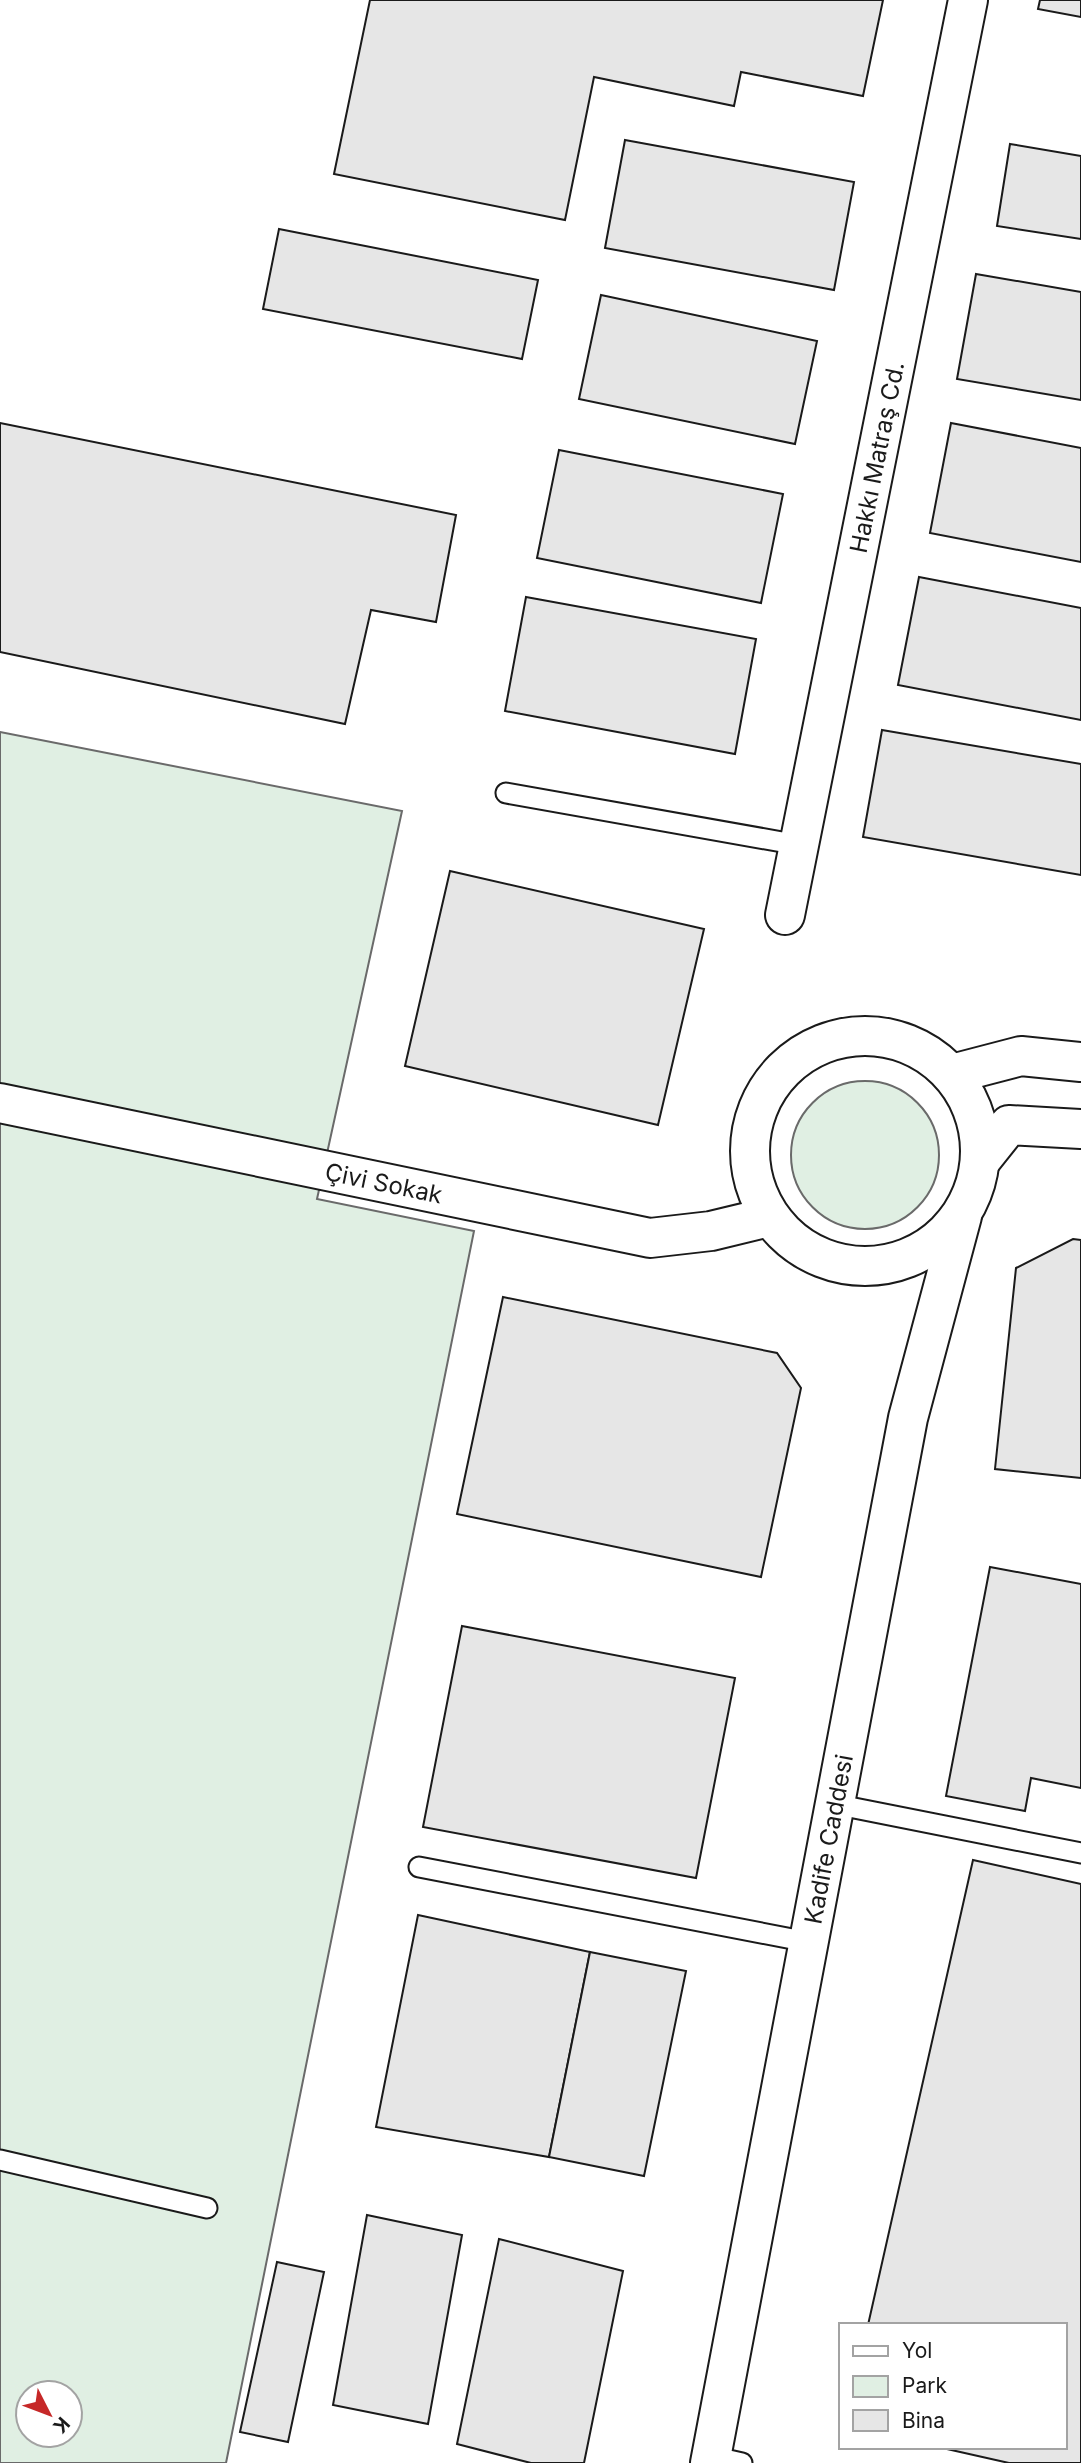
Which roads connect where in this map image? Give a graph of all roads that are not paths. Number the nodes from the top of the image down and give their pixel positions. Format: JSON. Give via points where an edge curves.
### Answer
{"nodes":[{"id":1,"x":968,"y":0,"type":"edge"},
{"id":2,"x":506,"y":793,"type":"dead end"},
{"id":3,"x":799,"y":845,"type":"junction"},
{"id":4,"x":785,"y":915,"type":"dead end"},
{"id":5,"x":1081,"y":1062,"type":"edge"},
{"id":6,"x":952,"y":1074,"type":"junction"},
{"id":7,"x":0,"y":1103,"type":"edge"},
{"id":8,"x":1081,"y":1129,"type":"edge"},
{"id":9,"x":982,"y":1160,"type":"junction"},
{"id":10,"x":961,"y":1216,"type":"junction"},
{"id":11,"x":769,"y":1217,"type":"junction"},
{"id":12,"x":835,"y":1804,"type":"junction"},
{"id":13,"x":1081,"y":1853,"type":"edge"},
{"id":14,"x":419,"y":1867,"type":"dead end"},
{"id":15,"x":808,"y":1942,"type":"junction"},
{"id":16,"x":0,"y":2160,"type":"edge"},
{"id":17,"x":207,"y":2208,"type":"dead end"},
{"id":18,"x":721,"y":2460,"type":"edge"}],
"edges":[{"from":1,"to":3,"type":"street","name":"Hakkı Matraş Cd."},
{"from":2,"to":3,"type":"lane"},
{"from":3,"to":4,"type":"street","name":"Hakkı Matraş Cd."},
{"from":5,"to":6,"type":"street","via":[[1021,1056]]},
{"from":6,"to":9,"type":"street","via":[[976,1114]]},
{"from":6,"to":11,"type":"street","via":[[922,1050],[886,1036],[847,1036],[810,1049],[780,1073],[758,1105],[750,1143],[753,1182]]},
{"from":7,"to":11,"type":"street","name":"Çivi Sokak","via":[[650,1238],[711,1231]]},
{"from":8,"to":9,"type":"street","via":[[1009,1125]]},
{"from":9,"to":10,"type":"street"},
{"from":10,"to":11,"type":"street","via":[[936,1243],[902,1261],[865,1268],[829,1262],[795,1244]]},
{"from":10,"to":12,"type":"street","name":"Kadife Caddesi","via":[[908,1418]]},
{"from":12,"to":13,"type":"lane"},
{"from":12,"to":15,"type":"street","name":"Kadife Caddesi"},
{"from":14,"to":15,"type":"lane"},
{"from":15,"to":18,"type":"street","name":"Kadife Caddesi"},
{"from":16,"to":17,"type":"lane"}]}
